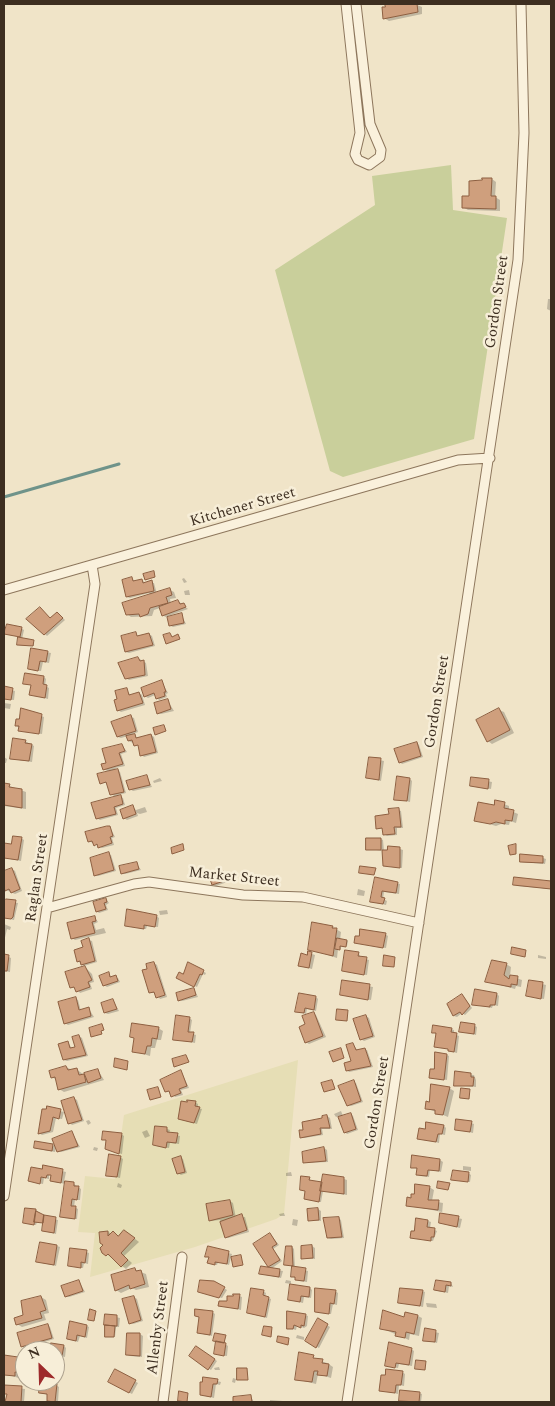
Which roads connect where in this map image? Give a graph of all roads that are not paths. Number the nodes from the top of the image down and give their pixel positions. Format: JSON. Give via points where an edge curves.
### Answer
{"nodes":[{"id":1,"x":346,"y":4,"type":"edge"},
{"id":2,"x":356,"y":4,"type":"edge"},
{"id":3,"x":521,"y":4,"type":"edge"},
{"id":4,"x":490,"y":458,"type":"junction"},
{"id":5,"x":92,"y":565,"type":"junction"},
{"id":6,"x":4,"y":590,"type":"edge"},
{"id":7,"x":47,"y":908,"type":"junction"},
{"id":8,"x":419,"y":923,"type":"junction"},
{"id":9,"x":4,"y":1196,"type":"edge"},
{"id":10,"x":182,"y":1257,"type":"dead end"},
{"id":11,"x":163,"y":1402,"type":"edge"},
{"id":12,"x":347,"y":1402,"type":"edge"}],
"edges":[{"from":1,"to":2,"type":"street","via":[[360,132],[356,154],[358,160],[370,165],[380,157],[381,150],[370,124]]},
{"from":3,"to":4,"type":"street","name":"Gordon Street","via":[[524,133],[521,224]]},
{"from":4,"to":5,"type":"street","name":"Kitchener Street","via":[[458,460]]},
{"from":4,"to":8,"type":"street","name":"Gordon Street"},
{"from":5,"to":6,"type":"street","name":"Kitchener Street"},
{"from":5,"to":7,"type":"street","name":"Raglan Street","via":[[95,584]]},
{"from":7,"to":8,"type":"street","name":"Market Street","via":[[149,882],[242,894],[303,897]]},
{"from":7,"to":9,"type":"street","name":"Raglan Street"},
{"from":8,"to":12,"type":"street","name":"Gordon Street"},
{"from":10,"to":11,"type":"street","name":"Allenby Street"}]}
